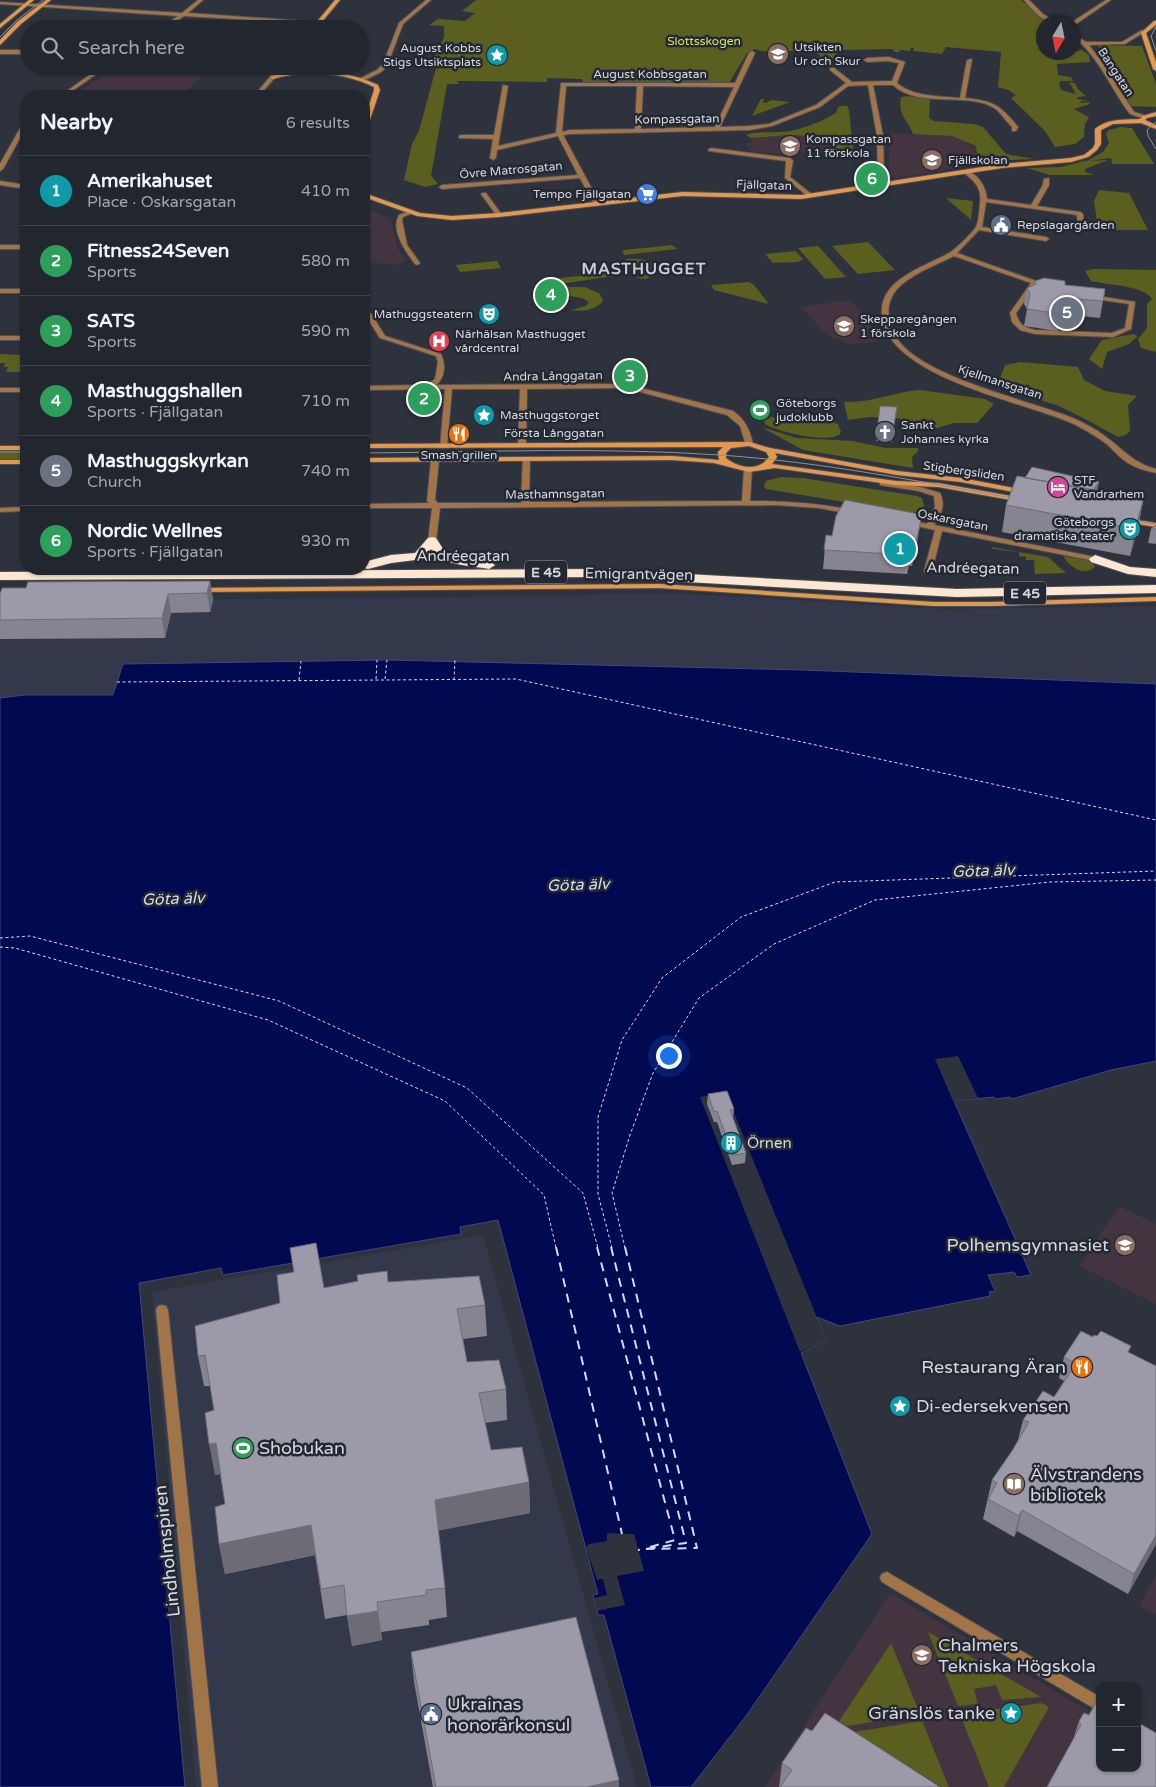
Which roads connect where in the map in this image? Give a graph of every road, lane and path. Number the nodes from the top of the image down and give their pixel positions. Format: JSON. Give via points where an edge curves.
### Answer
{"nodes":[{"id":1,"x":32,"y":0,"type":"edge"},
{"id":2,"x":49,"y":0,"type":"edge"},
{"id":3,"x":201,"y":0,"type":"edge"},
{"id":4,"x":338,"y":0,"type":"edge"},
{"id":5,"x":429,"y":0,"type":"edge"},
{"id":6,"x":1026,"y":0,"type":"edge"},
{"id":7,"x":1109,"y":0,"type":"edge"},
{"id":8,"x":0,"y":2,"type":"edge"},
{"id":9,"x":26,"y":4,"type":"junction"},
{"id":10,"x":41,"y":5,"type":"junction"},
{"id":11,"x":185,"y":14,"type":"junction"},
{"id":12,"x":1041,"y":15,"type":"edge"},
{"id":13,"x":1081,"y":18,"type":"edge"},
{"id":14,"x":23,"y":20,"type":"edge"},
{"id":15,"x":176,"y":20,"type":"edge"},
{"id":16,"x":285,"y":20,"type":"edge"},
{"id":17,"x":320,"y":20,"type":"edge"},
{"id":18,"x":20,"y":22,"type":"edge"},
{"id":19,"x":1156,"y":22,"type":"edge"},
{"id":20,"x":0,"y":27,"type":"edge"},
{"id":21,"x":1144,"y":31,"type":"junction"},
{"id":22,"x":1081,"y":40,"type":"edge"},
{"id":23,"x":0,"y":43,"type":"edge"},
{"id":24,"x":1086,"y":44,"type":"junction"},
{"id":25,"x":0,"y":52,"type":"edge"},
{"id":26,"x":20,"y":52,"type":"edge"},
{"id":27,"x":752,"y":53,"type":"dead end"},
{"id":28,"x":868,"y":60,"type":"dead end"},
{"id":29,"x":970,"y":60,"type":"dead end"},
{"id":30,"x":1156,"y":65,"type":"edge"},
{"id":31,"x":832,"y":69,"type":"dead end"},
{"id":32,"x":93,"y":75,"type":"edge"},
{"id":33,"x":279,"y":75,"type":"edge"},
{"id":34,"x":335,"y":75,"type":"edge"},
{"id":35,"x":273,"y":77,"type":"joint"},
{"id":36,"x":361,"y":80,"type":"junction"},
{"id":37,"x":850,"y":83,"type":"junction"},
{"id":38,"x":870,"y":83,"type":"junction"},
{"id":39,"x":640,"y":84,"type":"junction"},
{"id":40,"x":894,"y":84,"type":"junction"},
{"id":41,"x":736,"y":85,"type":"junction"},
{"id":42,"x":505,"y":86,"type":"dead end"},
{"id":43,"x":71,"y":90,"type":"edge"},
{"id":44,"x":261,"y":90,"type":"edge"},
{"id":45,"x":962,"y":99,"type":"junction"},
{"id":46,"x":370,"y":111,"type":"edge"},
{"id":47,"x":1156,"y":114,"type":"edge"},
{"id":48,"x":1144,"y":119,"type":"junction"},
{"id":49,"x":1156,"y":127,"type":"edge"},
{"id":50,"x":717,"y":128,"type":"junction"},
{"id":51,"x":638,"y":130,"type":"junction"},
{"id":52,"x":1014,"y":130,"type":"dead end"},
{"id":53,"x":20,"y":133,"type":"edge"},
{"id":54,"x":559,"y":134,"type":"junction"},
{"id":55,"x":461,"y":137,"type":"dead end"},
{"id":56,"x":496,"y":137,"type":"junction"},
{"id":57,"x":494,"y":149,"type":"junction"},
{"id":58,"x":711,"y":150,"type":"dead end"},
{"id":59,"x":493,"y":158,"type":"dead end"},
{"id":60,"x":0,"y":168,"type":"edge"},
{"id":61,"x":966,"y":172,"type":"junction"},
{"id":62,"x":582,"y":176,"type":"junction"},
{"id":63,"x":1047,"y":179,"type":"dead end"},
{"id":64,"x":0,"y":183,"type":"edge"},
{"id":65,"x":888,"y":184,"type":"junction"},
{"id":66,"x":20,"y":186,"type":"edge"},
{"id":67,"x":442,"y":187,"type":"dead end"},
{"id":68,"x":484,"y":194,"type":"dead end"},
{"id":69,"x":811,"y":196,"type":"junction"},
{"id":70,"x":370,"y":197,"type":"edge"},
{"id":71,"x":984,"y":200,"type":"junction"},
{"id":72,"x":597,"y":204,"type":"junction"},
{"id":73,"x":1031,"y":207,"type":"junction"},
{"id":74,"x":410,"y":212,"type":"junction"},
{"id":75,"x":499,"y":215,"type":"junction"},
{"id":76,"x":1081,"y":227,"type":"dead end"},
{"id":77,"x":978,"y":228,"type":"junction"},
{"id":78,"x":1046,"y":239,"type":"dead end"},
{"id":79,"x":20,"y":246,"type":"edge"},
{"id":80,"x":0,"y":247,"type":"edge"},
{"id":81,"x":952,"y":253,"type":"junction"},
{"id":82,"x":418,"y":263,"type":"dead end"},
{"id":83,"x":1035,"y":282,"type":"junction"},
{"id":84,"x":1054,"y":290,"type":"edge"},
{"id":85,"x":0,"y":291,"type":"edge"},
{"id":86,"x":20,"y":291,"type":"edge"},
{"id":87,"x":1081,"y":296,"type":"edge"},
{"id":88,"x":370,"y":316,"type":"edge"},
{"id":89,"x":0,"y":338,"type":"edge"},
{"id":90,"x":20,"y":338,"type":"edge"},
{"id":91,"x":429,"y":387,"type":"junction"},
{"id":92,"x":370,"y":388,"type":"edge"},
{"id":93,"x":449,"y":388,"type":"junction"},
{"id":94,"x":524,"y":388,"type":"junction"},
{"id":95,"x":0,"y":390,"type":"edge"},
{"id":96,"x":20,"y":390,"type":"edge"},
{"id":97,"x":749,"y":444,"type":"junction"},
{"id":98,"x":522,"y":445,"type":"junction"},
{"id":99,"x":684,"y":445,"type":"joint"},
{"id":100,"x":736,"y":445,"type":"junction"},
{"id":101,"x":370,"y":446,"type":"edge"},
{"id":102,"x":443,"y":446,"type":"junction"},
{"id":103,"x":0,"y":448,"type":"edge"},
{"id":104,"x":20,"y":448,"type":"edge"},
{"id":105,"x":769,"y":450,"type":"junction"},
{"id":106,"x":654,"y":458,"type":"joint"},
{"id":107,"x":526,"y":459,"type":"junction"},
{"id":108,"x":370,"y":460,"type":"edge"},
{"id":109,"x":435,"y":460,"type":"junction"},
{"id":110,"x":0,"y":462,"type":"edge"},
{"id":111,"x":20,"y":462,"type":"edge"},
{"id":112,"x":728,"y":464,"type":"junction"},
{"id":113,"x":762,"y":467,"type":"junction"},
{"id":114,"x":748,"y":469,"type":"junction"},
{"id":115,"x":1156,"y":471,"type":"edge"},
{"id":116,"x":848,"y":477,"type":"junction"},
{"id":117,"x":1032,"y":494,"type":"edge"},
{"id":118,"x":1035,"y":503,"type":"edge"},
{"id":119,"x":746,"y":504,"type":"junction"},
{"id":120,"x":436,"y":505,"type":"junction"},
{"id":121,"x":370,"y":506,"type":"edge"},
{"id":122,"x":525,"y":506,"type":"junction"},
{"id":123,"x":0,"y":510,"type":"edge"},
{"id":124,"x":20,"y":510,"type":"edge"},
{"id":125,"x":858,"y":513,"type":"edge"},
{"id":126,"x":1156,"y":517,"type":"edge"},
{"id":127,"x":894,"y":520,"type":"edge"},
{"id":128,"x":1156,"y":525,"type":"edge"},
{"id":129,"x":930,"y":527,"type":"junction"},
{"id":130,"x":939,"y":529,"type":"junction"},
{"id":131,"x":432,"y":541,"type":"junction"},
{"id":132,"x":1095,"y":559,"type":"joint"},
{"id":133,"x":370,"y":564,"type":"edge"},
{"id":134,"x":370,"y":565,"type":"edge"},
{"id":135,"x":489,"y":565,"type":"junction"},
{"id":136,"x":0,"y":568,"type":"edge"},
{"id":137,"x":20,"y":570,"type":"edge"},
{"id":138,"x":928,"y":571,"type":"dead end"},
{"id":139,"x":370,"y":572,"type":"edge"},
{"id":140,"x":20,"y":573,"type":"edge"},
{"id":141,"x":1156,"y":573,"type":"edge"},
{"id":142,"x":0,"y":578,"type":"edge"},
{"id":143,"x":1156,"y":581,"type":"edge"},
{"id":144,"x":1074,"y":588,"type":"junction"},
{"id":145,"x":1156,"y":589,"type":"edge"},
{"id":146,"x":187,"y":590,"type":"edge"},
{"id":147,"x":1156,"y":599,"type":"edge"},
{"id":148,"x":162,"y":1310,"type":"dead end"},
{"id":149,"x":887,"y":1578,"type":"dead end"},
{"id":150,"x":1096,"y":1702,"type":"edge"},
{"id":151,"x":210,"y":1787,"type":"edge"}],
"edges":[{"from":1,"to":9,"type":"street"},
{"from":2,"to":10,"type":"street"},
{"from":3,"to":11,"type":"street"},
{"from":4,"to":17,"type":"street"},
{"from":5,"to":36,"type":"street","via":[[401,23],[385,65]]},
{"from":6,"to":12,"type":"street"},
{"from":7,"to":13,"type":"street"},
{"from":8,"to":9,"type":"street"},
{"from":9,"to":10,"type":"street"},
{"from":9,"to":20,"type":"street"},
{"from":10,"to":11,"type":"street"},
{"from":10,"to":14,"type":"street"},
{"from":11,"to":15,"type":"street"},
{"from":11,"to":16,"type":"street"},
{"from":18,"to":23,"type":"street"},
{"from":19,"to":21,"type":"street"},
{"from":21,"to":24,"type":"street","via":[[1123,43]]},
{"from":21,"to":30,"type":"street"},
{"from":22,"to":24,"type":"street","name":"Bangatan"},
{"from":24,"to":48,"type":"street","name":"Bangatan","via":[[1106,70],[1127,107]]},
{"from":25,"to":26,"type":"street"},
{"from":27,"to":41,"type":"street"},
{"from":28,"to":40,"type":"street","via":[[902,62]]},
{"from":29,"to":45,"type":"street"},
{"from":31,"to":37,"type":"street"},
{"from":32,"to":43,"type":"street"},
{"from":33,"to":35,"type":"street"},
{"from":34,"to":36,"type":"street"},
{"from":35,"to":44,"type":"street"},
{"from":36,"to":46,"type":"street","via":[[377,88]]},
{"from":37,"to":38,"type":"street"},
{"from":37,"to":50,"type":"street","name":"Kompassgatan","via":[[818,106],[770,125]]},
{"from":38,"to":40,"type":"street"},
{"from":38,"to":65,"type":"street","via":[[880,136],[881,175]]},
{"from":39,"to":41,"type":"street","name":"August Kobbsgatan"},
{"from":39,"to":51,"type":"street"},
{"from":39,"to":54,"type":"street","name":"August Kobbsgatan","via":[[563,84]]},
{"from":40,"to":45,"type":"street","via":[[911,94]]},
{"from":41,"to":50,"type":"street"},
{"from":42,"to":56,"type":"street"},
{"from":45,"to":52,"type":"street","via":[[994,106],[1015,127]]},
{"from":47,"to":48,"type":"street"},
{"from":48,"to":49,"type":"street"},
{"from":48,"to":61,"type":"street","name":"Fjällgatan","via":[[1103,125],[1098,129],[1095,149],[1077,159]]},
{"from":50,"to":51,"type":"street","name":"Kompassgatan"},
{"from":51,"to":54,"type":"street","name":"Kompassgatan"},
{"from":53,"to":60,"type":"street"},
{"from":54,"to":57,"type":"street","name":"Kompassgatan"},
{"from":54,"to":62,"type":"street"},
{"from":55,"to":56,"type":"street"},
{"from":56,"to":57,"type":"street"},
{"from":57,"to":59,"type":"street"},
{"from":58,"to":69,"type":"street","via":[[788,159],[787,177]]},
{"from":61,"to":65,"type":"street","name":"Fjällgatan"},
{"from":61,"to":71,"type":"street","via":[[981,183]]},
{"from":62,"to":67,"type":"street","name":"Övre Matrosgatan"},
{"from":62,"to":72,"type":"street"},
{"from":63,"to":73,"type":"street"},
{"from":64,"to":66,"type":"street"},
{"from":65,"to":69,"type":"street","name":"Fjällgatan"},
{"from":68,"to":75,"type":"street"},
{"from":69,"to":72,"type":"street","name":"Fjällgatan","via":[[684,194]]},
{"from":70,"to":74,"type":"street","name":"Fjällgatan"},
{"from":71,"to":73,"type":"street"},
{"from":71,"to":77,"type":"street"},
{"from":72,"to":75,"type":"street","name":"Fjällgatan"},
{"from":73,"to":76,"type":"street","via":[[1080,214]]},
{"from":74,"to":75,"type":"street","name":"Fjällgatan","via":[[446,218]]},
{"from":74,"to":82,"type":"street","via":[[399,220],[404,245]]},
{"from":77,"to":78,"type":"street"},
{"from":77,"to":81,"type":"street","name":"Kjellmansgatan"},
{"from":79,"to":80,"type":"street"},
{"from":81,"to":83,"type":"street"},
{"from":81,"to":115,"type":"street","name":"Kjellmansgatan","via":[[910,275],[898,284],[887,300],[886,320],[902,347],[942,375],[1072,420],[1104,438],[1136,466]]},
{"from":83,"to":84,"type":"street"},
{"from":83,"to":87,"type":"street","via":[[1012,313],[1022,329],[1102,335],[1118,334],[1128,329],[1133,303]]},
{"from":85,"to":86,"type":"street"},
{"from":88,"to":91,"type":"street","via":[[382,337],[439,355],[438,380]]},
{"from":89,"to":90,"type":"street"},
{"from":91,"to":92,"type":"street","name":"Andra Långgatan"},
{"from":91,"to":93,"type":"street","name":"Andra Långgatan"},
{"from":93,"to":94,"type":"street","name":"Andra Långgatan"},
{"from":93,"to":102,"type":"street"},
{"from":94,"to":97,"type":"street","name":"Andra Långgatan","via":[[633,388],[730,413],[740,419],[749,434]]},
{"from":94,"to":98,"type":"street"},
{"from":95,"to":96,"type":"street"},
{"from":97,"to":100,"type":"street","name":"Stigbergsliden"},
{"from":97,"to":105,"type":"street","name":"Stigbergsliden"},
{"from":98,"to":99,"type":"street","name":"Första Långgatan"},
{"from":98,"to":102,"type":"street","name":"Första Långgatan"},
{"from":99,"to":100,"type":"street","name":"Stigbergsliden"},
{"from":100,"to":112,"type":"street","via":[[722,452],[722,458]]},
{"from":101,"to":102,"type":"street","name":"Första Långgatan"},
{"from":103,"to":104,"type":"street"},
{"from":105,"to":113,"type":"street","via":[[773,460]]},
{"from":105,"to":117,"type":"street","name":"Stigbergsliden"},
{"from":106,"to":107,"type":"street","name":"Första Långgatan"},
{"from":106,"to":112,"type":"street","name":"Stigbergsliden"},
{"from":107,"to":109,"type":"street","name":"Första Långgatan"},
{"from":107,"to":122,"type":"street"},
{"from":108,"to":109,"type":"street","name":"Första Långgatan"},
{"from":109,"to":120,"type":"street","via":[[430,501]]},
{"from":110,"to":111,"type":"street"},
{"from":112,"to":114,"type":"street","name":"Stigbergsliden"},
{"from":113,"to":114,"type":"street","name":"Stigbergsliden"},
{"from":113,"to":116,"type":"street","name":"Stigbergsliden"},
{"from":114,"to":119,"type":"street"},
{"from":116,"to":118,"type":"street","name":"Stigbergsliden","via":[[938,485]]},
{"from":116,"to":129,"type":"street","name":"Stigbergsliden","via":[[932,492],[940,502]]},
{"from":119,"to":122,"type":"street","name":"Masthamnsgatan"},
{"from":119,"to":125,"type":"street","via":[[804,505]]},
{"from":120,"to":121,"type":"street","name":"Masthamnsgatan"},
{"from":120,"to":122,"type":"street","name":"Masthamnsgatan"},
{"from":120,"to":131,"type":"street"},
{"from":123,"to":124,"type":"street"},
{"from":126,"to":128,"type":"street","via":[[1120,515]]},
{"from":127,"to":129,"type":"street","name":"Oskarsgatan"},
{"from":129,"to":130,"type":"street","name":"Oskarsgatan"},
{"from":130,"to":132,"type":"street","name":"Oskarsgatan"},
{"from":130,"to":138,"type":"street"},
{"from":131,"to":133,"type":"highway","via":[[419,556]]},
{"from":131,"to":135,"type":"highway","via":[[445,557]]},
{"from":132,"to":141,"type":"highway","via":[[1128,570]]},
{"from":134,"to":135,"type":"highway","name":"Andréegatan","number":"E 45"},
{"from":135,"to":144,"type":"highway","name":"Andréegatan","number":"E 45","via":[[620,565],[933,584]]},
{"from":136,"to":137,"type":"highway","name":"Andréegatan","number":"E 45"},
{"from":139,"to":144,"type":"highway","name":"Andréegatan","number":"E 45","via":[[595,572],[922,592]]},
{"from":140,"to":142,"type":"highway"},
{"from":143,"to":144,"type":"highway","number":"E 45"},
{"from":144,"to":145,"type":"highway","number":"E 45"},
{"from":146,"to":147,"type":"street","name":"Emigrantvägen","via":[[650,586],[934,604]]},
{"from":148,"to":151,"type":"street","name":"Lindholmspiren"},
{"from":149,"to":150,"type":"street"}]}
